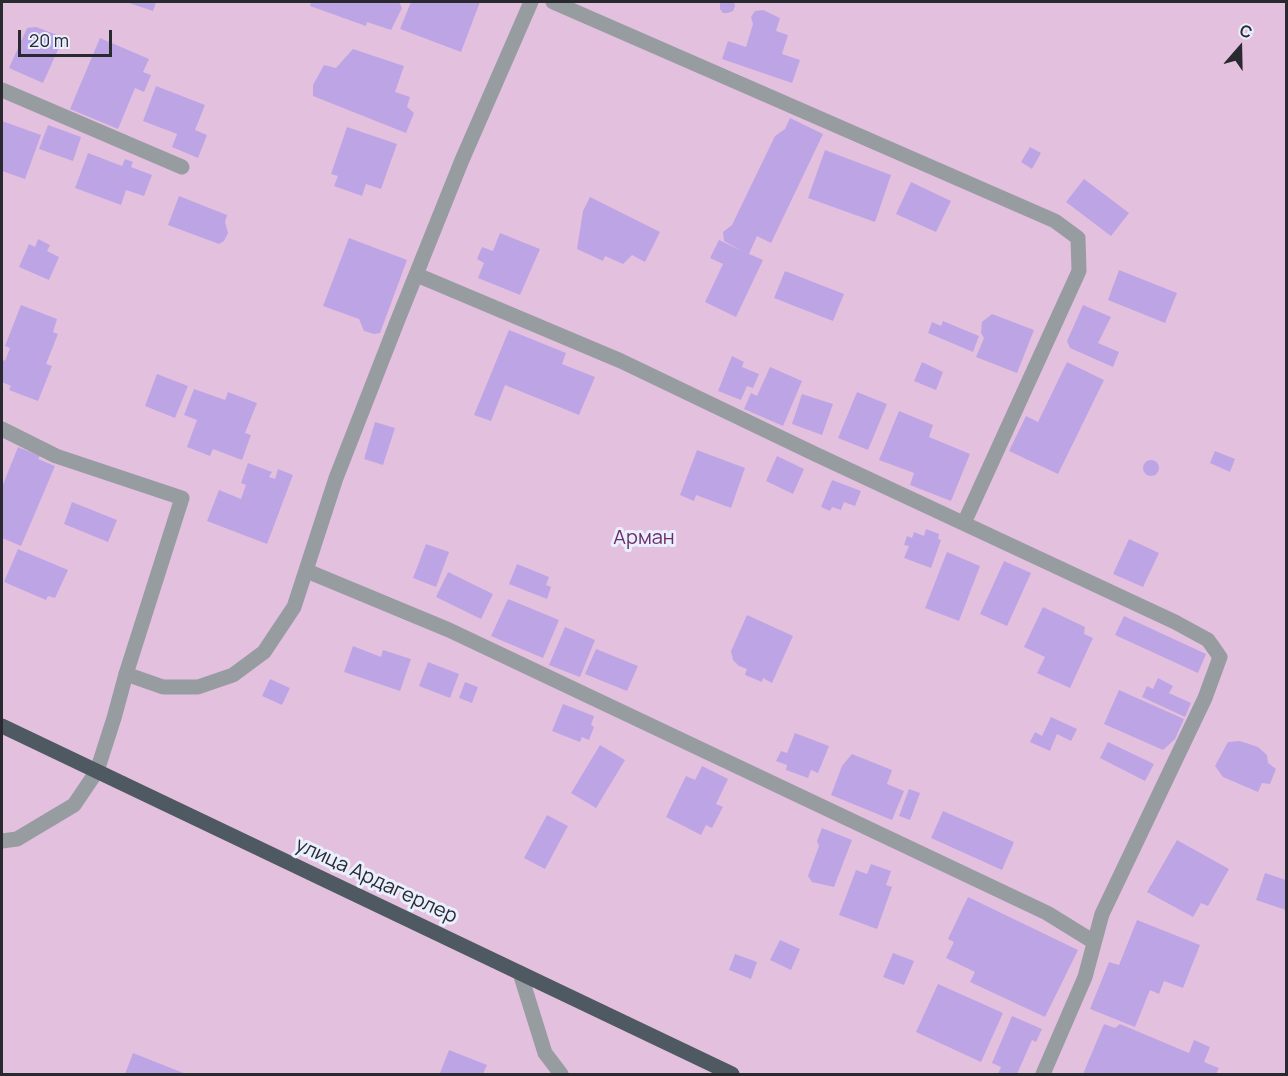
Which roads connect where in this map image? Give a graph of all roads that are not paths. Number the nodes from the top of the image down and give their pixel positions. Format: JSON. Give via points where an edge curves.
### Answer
{"nodes":[{"id":1,"x":531,"y":2,"type":"edge"},
{"id":2,"x":553,"y":2,"type":"edge"},
{"id":3,"x":2,"y":90,"type":"edge"},
{"id":4,"x":182,"y":167,"type":"dead end"},
{"id":5,"x":417,"y":275,"type":"junction"},
{"id":6,"x":2,"y":429,"type":"edge"},
{"id":7,"x":964,"y":523,"type":"junction"},
{"id":8,"x":307,"y":571,"type":"junction"},
{"id":9,"x":126,"y":674,"type":"junction"},
{"id":10,"x":2,"y":726,"type":"edge"},
{"id":11,"x":97,"y":771,"type":"junction"},
{"id":12,"x":2,"y":841,"type":"edge"},
{"id":13,"x":1094,"y":942,"type":"junction"},
{"id":14,"x":520,"y":973,"type":"junction"},
{"id":15,"x":561,"y":1074,"type":"edge"},
{"id":16,"x":732,"y":1074,"type":"edge"},
{"id":17,"x":1043,"y":1074,"type":"edge"}],
"edges":[{"from":1,"to":5,"type":"street"},
{"from":2,"to":7,"type":"street","via":[[1045,216],[1078,238],[1079,271]]},
{"from":3,"to":4,"type":"street"},
{"from":5,"to":7,"type":"street","via":[[621,361]]},
{"from":5,"to":8,"type":"street","via":[[336,478]]},
{"from":6,"to":9,"type":"street","via":[[56,456],[182,498]]},
{"from":7,"to":13,"type":"street","via":[[1175,622],[1208,640],[1220,657],[1205,698],[1102,914]]},
{"from":8,"to":9,"type":"street","via":[[294,607],[264,652],[233,675],[198,687],[163,687]]},
{"from":8,"to":13,"type":"street","via":[[449,630],[630,715],[1047,913]]},
{"from":9,"to":11,"type":"street"},
{"from":10,"to":11,"type":"main road","name":"улица Ардагерлер"},
{"from":11,"to":12,"type":"street","via":[[74,805],[17,839]]},
{"from":11,"to":14,"type":"main road","name":"улица Ардагерлер"},
{"from":13,"to":17,"type":"street","via":[[1085,977]]},
{"from":14,"to":15,"type":"street","via":[[544,1053]]},
{"from":14,"to":16,"type":"main road","name":"улица Ардагерлер"}]}
